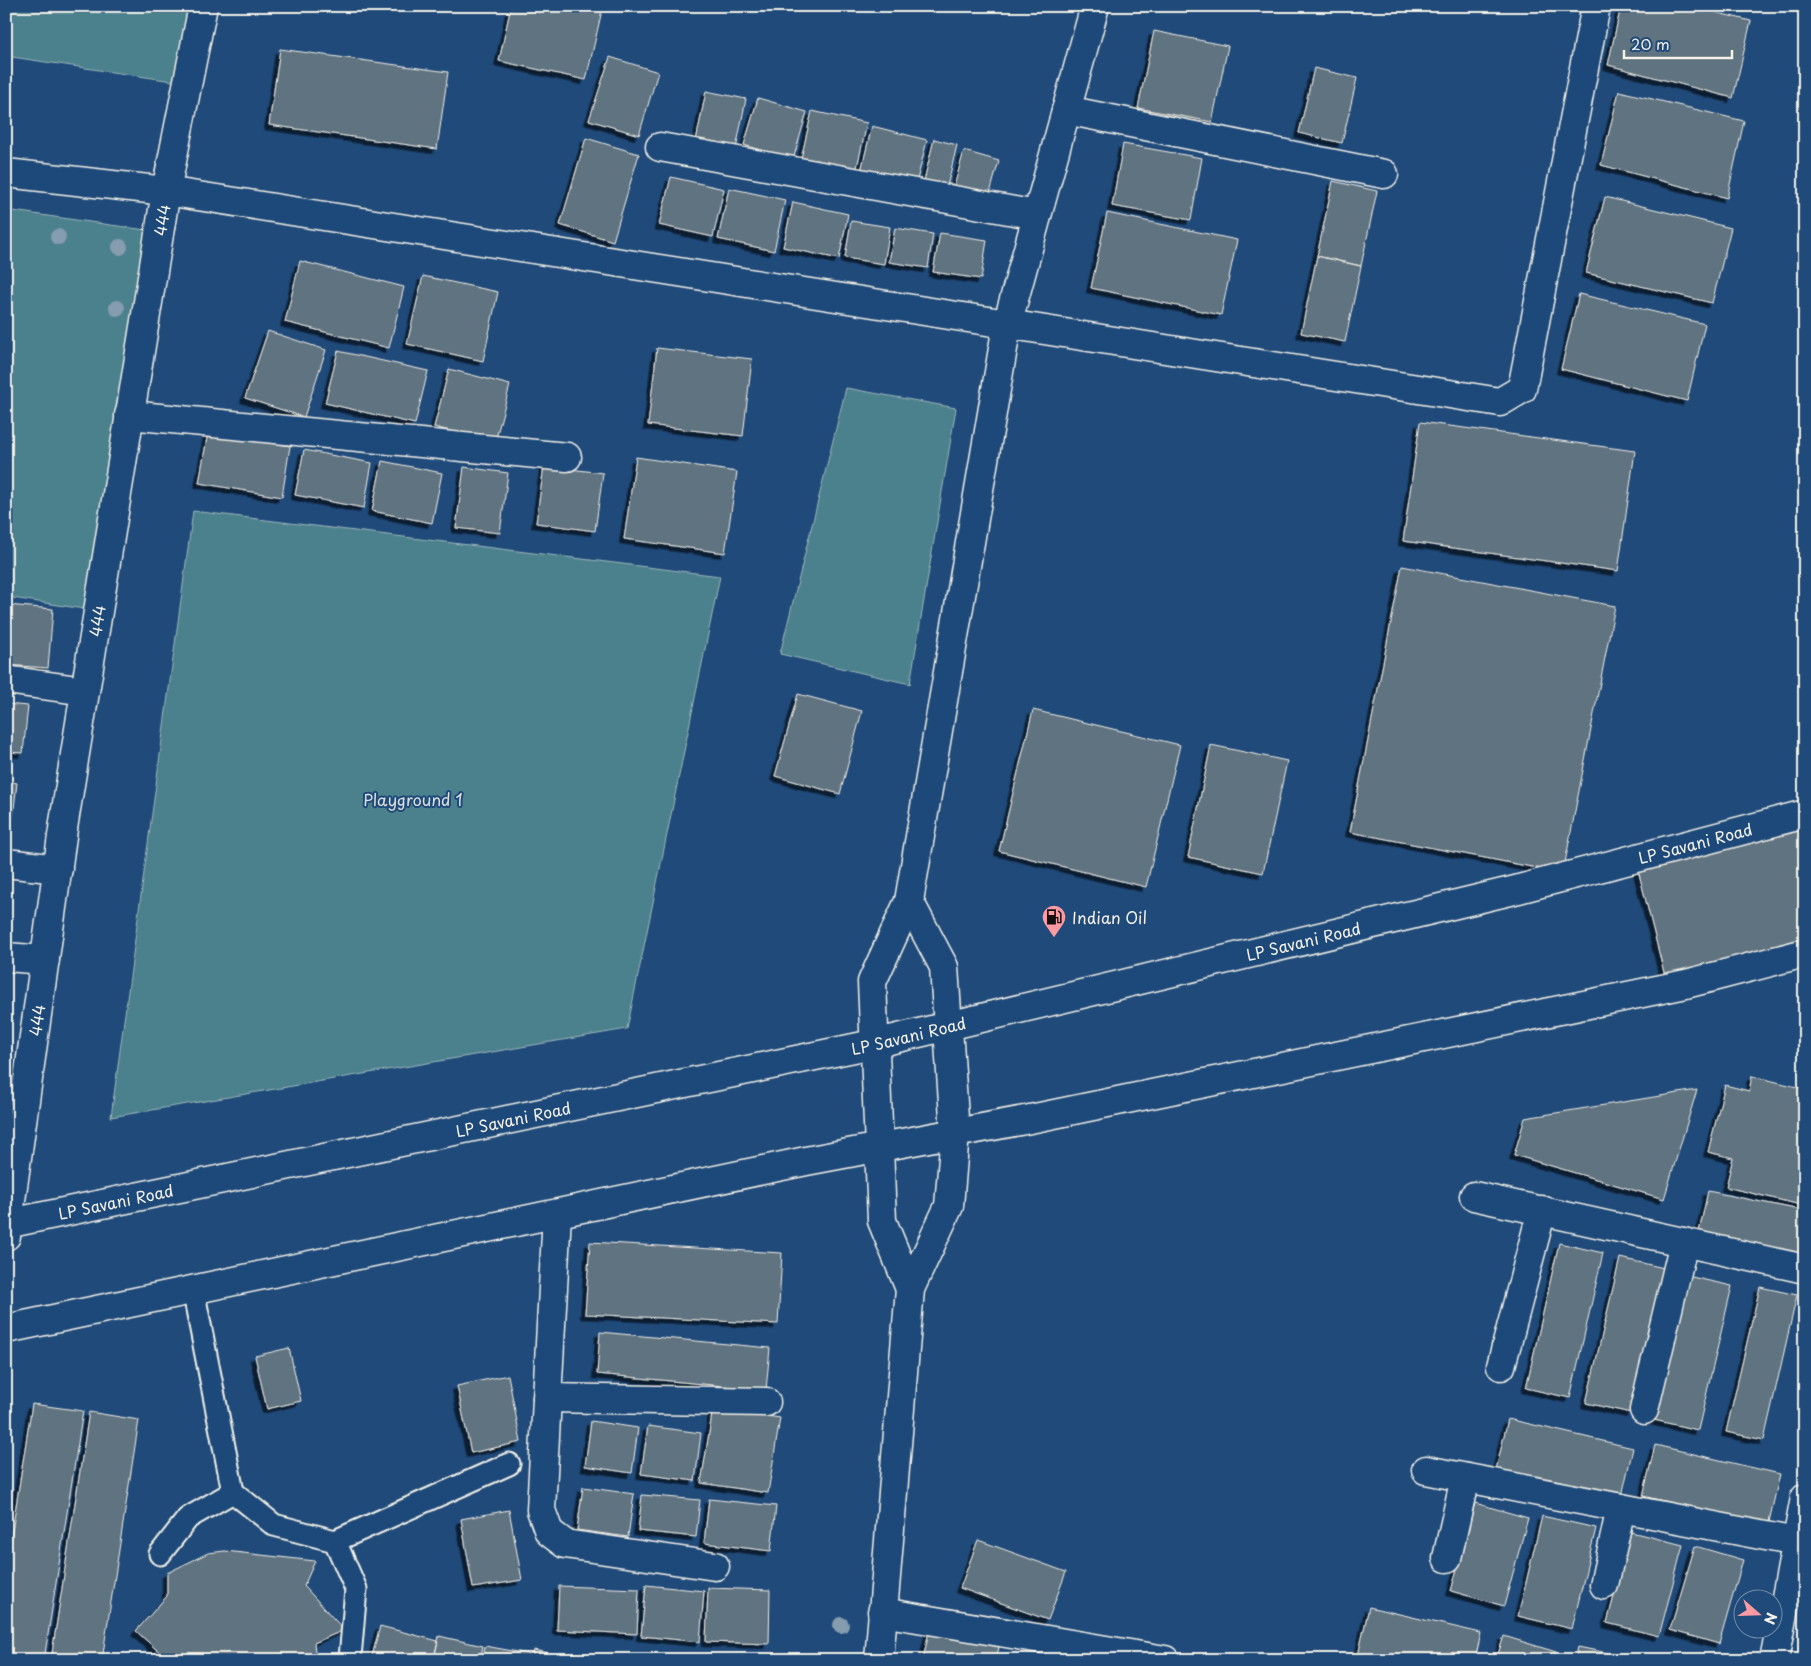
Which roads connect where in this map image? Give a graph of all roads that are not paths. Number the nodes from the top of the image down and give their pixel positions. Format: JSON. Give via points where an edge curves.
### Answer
{"nodes":[{"id":1,"x":203,"y":6,"type":"edge"},
{"id":2,"x":1095,"y":6,"type":"edge"},
{"id":3,"x":1596,"y":6,"type":"edge"},
{"id":4,"x":1066,"y":110,"type":"junction"},
{"id":5,"x":660,"y":147,"type":"dead end"},
{"id":6,"x":6,"y":173,"type":"edge"},
{"id":7,"x":1384,"y":174,"type":"dead end"},
{"id":8,"x":166,"y":191,"type":"junction"},
{"id":9,"x":1037,"y":215,"type":"junction"},
{"id":10,"x":1007,"y":325,"type":"junction"},
{"id":11,"x":129,"y":415,"type":"junction"},
{"id":12,"x":567,"y":457,"type":"dead end"},
{"id":13,"x":6,"y":680,"type":"edge"},
{"id":14,"x":85,"y":691,"type":"junction"},
{"id":15,"x":1805,"y":814,"type":"edge"},
{"id":16,"x":6,"y":863,"type":"edge"},
{"id":17,"x":58,"y":869,"type":"junction"},
{"id":18,"x":909,"y":901,"type":"junction"},
{"id":19,"x":1805,"y":953,"type":"edge"},
{"id":20,"x":6,"y":957,"type":"edge"},
{"id":21,"x":46,"y":960,"type":"junction"},
{"id":22,"x":948,"y":1026,"type":"junction"},
{"id":23,"x":873,"y":1044,"type":"junction"},
{"id":24,"x":955,"y":1133,"type":"junction"},
{"id":25,"x":879,"y":1148,"type":"junction"},
{"id":26,"x":1474,"y":1196,"type":"dead end"},
{"id":27,"x":1542,"y":1210,"type":"junction"},
{"id":28,"x":557,"y":1214,"type":"junction"},
{"id":29,"x":7,"y":1228,"type":"edge"},
{"id":30,"x":1684,"y":1242,"type":"junction"},
{"id":31,"x":1805,"y":1269,"type":"edge"},
{"id":32,"x":910,"y":1289,"type":"junction"},
{"id":33,"x":193,"y":1290,"type":"junction"},
{"id":34,"x":6,"y":1328,"type":"edge"},
{"id":35,"x":1501,"y":1366,"type":"dead end"},
{"id":36,"x":547,"y":1398,"type":"junction"},
{"id":37,"x":766,"y":1402,"type":"dead end"},
{"id":38,"x":1644,"y":1410,"type":"dead end"},
{"id":39,"x":509,"y":1464,"type":"dead end"},
{"id":40,"x":1426,"y":1470,"type":"dead end"},
{"id":41,"x":1465,"y":1478,"type":"junction"},
{"id":42,"x":233,"y":1492,"type":"junction"},
{"id":43,"x":1805,"y":1498,"type":"edge"},
{"id":44,"x":1621,"y":1508,"type":"junction"},
{"id":45,"x":335,"y":1541,"type":"junction"},
{"id":46,"x":1796,"y":1542,"type":"junction"},
{"id":47,"x":160,"y":1554,"type":"dead end"},
{"id":48,"x":1447,"y":1558,"type":"dead end"},
{"id":49,"x":715,"y":1566,"type":"dead end"},
{"id":50,"x":1604,"y":1585,"type":"dead end"},
{"id":51,"x":882,"y":1612,"type":"junction"},
{"id":52,"x":350,"y":1658,"type":"dead end"},
{"id":53,"x":880,"y":1660,"type":"edge"},
{"id":54,"x":1165,"y":1660,"type":"edge"},
{"id":55,"x":1774,"y":1660,"type":"edge"}],
"edges":[{"from":1,"to":8,"type":"street","name":"444"},
{"from":2,"to":4,"type":"street"},
{"from":3,"to":10,"type":"street","via":[[1522,389],[1500,402]]},
{"from":4,"to":7,"type":"street"},
{"from":4,"to":9,"type":"street"},
{"from":5,"to":9,"type":"street"},
{"from":6,"to":8,"type":"street"},
{"from":8,"to":10,"type":"street"},
{"from":8,"to":11,"type":"street","name":"444"},
{"from":9,"to":10,"type":"street"},
{"from":10,"to":18,"type":"street"},
{"from":11,"to":12,"type":"street"},
{"from":11,"to":14,"type":"street","name":"444"},
{"from":13,"to":14,"type":"street"},
{"from":14,"to":17,"type":"street","name":"444"},
{"from":15,"to":22,"type":"street","name":"LP Savani Road","via":[[1515,890]]},
{"from":16,"to":17,"type":"street"},
{"from":17,"to":21,"type":"street","name":"444"},
{"from":18,"to":22,"type":"street","via":[[944,967]]},
{"from":18,"to":23,"type":"street","via":[[872,982]]},
{"from":19,"to":24,"type":"street","via":[[1686,984]]},
{"from":20,"to":21,"type":"street"},
{"from":21,"to":29,"type":"street","name":"444"},
{"from":22,"to":23,"type":"street","name":"LP Savani Road"},
{"from":22,"to":24,"type":"street"},
{"from":23,"to":25,"type":"street"},
{"from":23,"to":29,"type":"street","name":"LP Savani Road"},
{"from":24,"to":25,"type":"street"},
{"from":24,"to":32,"type":"street","via":[[949,1206]]},
{"from":25,"to":28,"type":"street"},
{"from":25,"to":32,"type":"street","via":[[882,1221]]},
{"from":26,"to":27,"type":"street"},
{"from":27,"to":30,"type":"street"},
{"from":27,"to":35,"type":"street"},
{"from":28,"to":33,"type":"street"},
{"from":28,"to":36,"type":"street"},
{"from":30,"to":31,"type":"street"},
{"from":30,"to":38,"type":"street"},
{"from":32,"to":51,"type":"street"},
{"from":33,"to":34,"type":"street"},
{"from":33,"to":42,"type":"lane"},
{"from":36,"to":37,"type":"street"},
{"from":36,"to":49,"type":"street","via":[[541,1510],[548,1532],[565,1544]]},
{"from":39,"to":45,"type":"lane"},
{"from":40,"to":41,"type":"street"},
{"from":41,"to":44,"type":"street"},
{"from":41,"to":48,"type":"street"},
{"from":42,"to":45,"type":"lane","via":[[274,1525]]},
{"from":42,"to":47,"type":"lane","via":[[188,1518]]},
{"from":43,"to":46,"type":"street"},
{"from":44,"to":46,"type":"street"},
{"from":44,"to":50,"type":"street"},
{"from":45,"to":52,"type":"lane","via":[[356,1589]]},
{"from":46,"to":55,"type":"street"},
{"from":51,"to":53,"type":"street"},
{"from":51,"to":54,"type":"street"}]}
